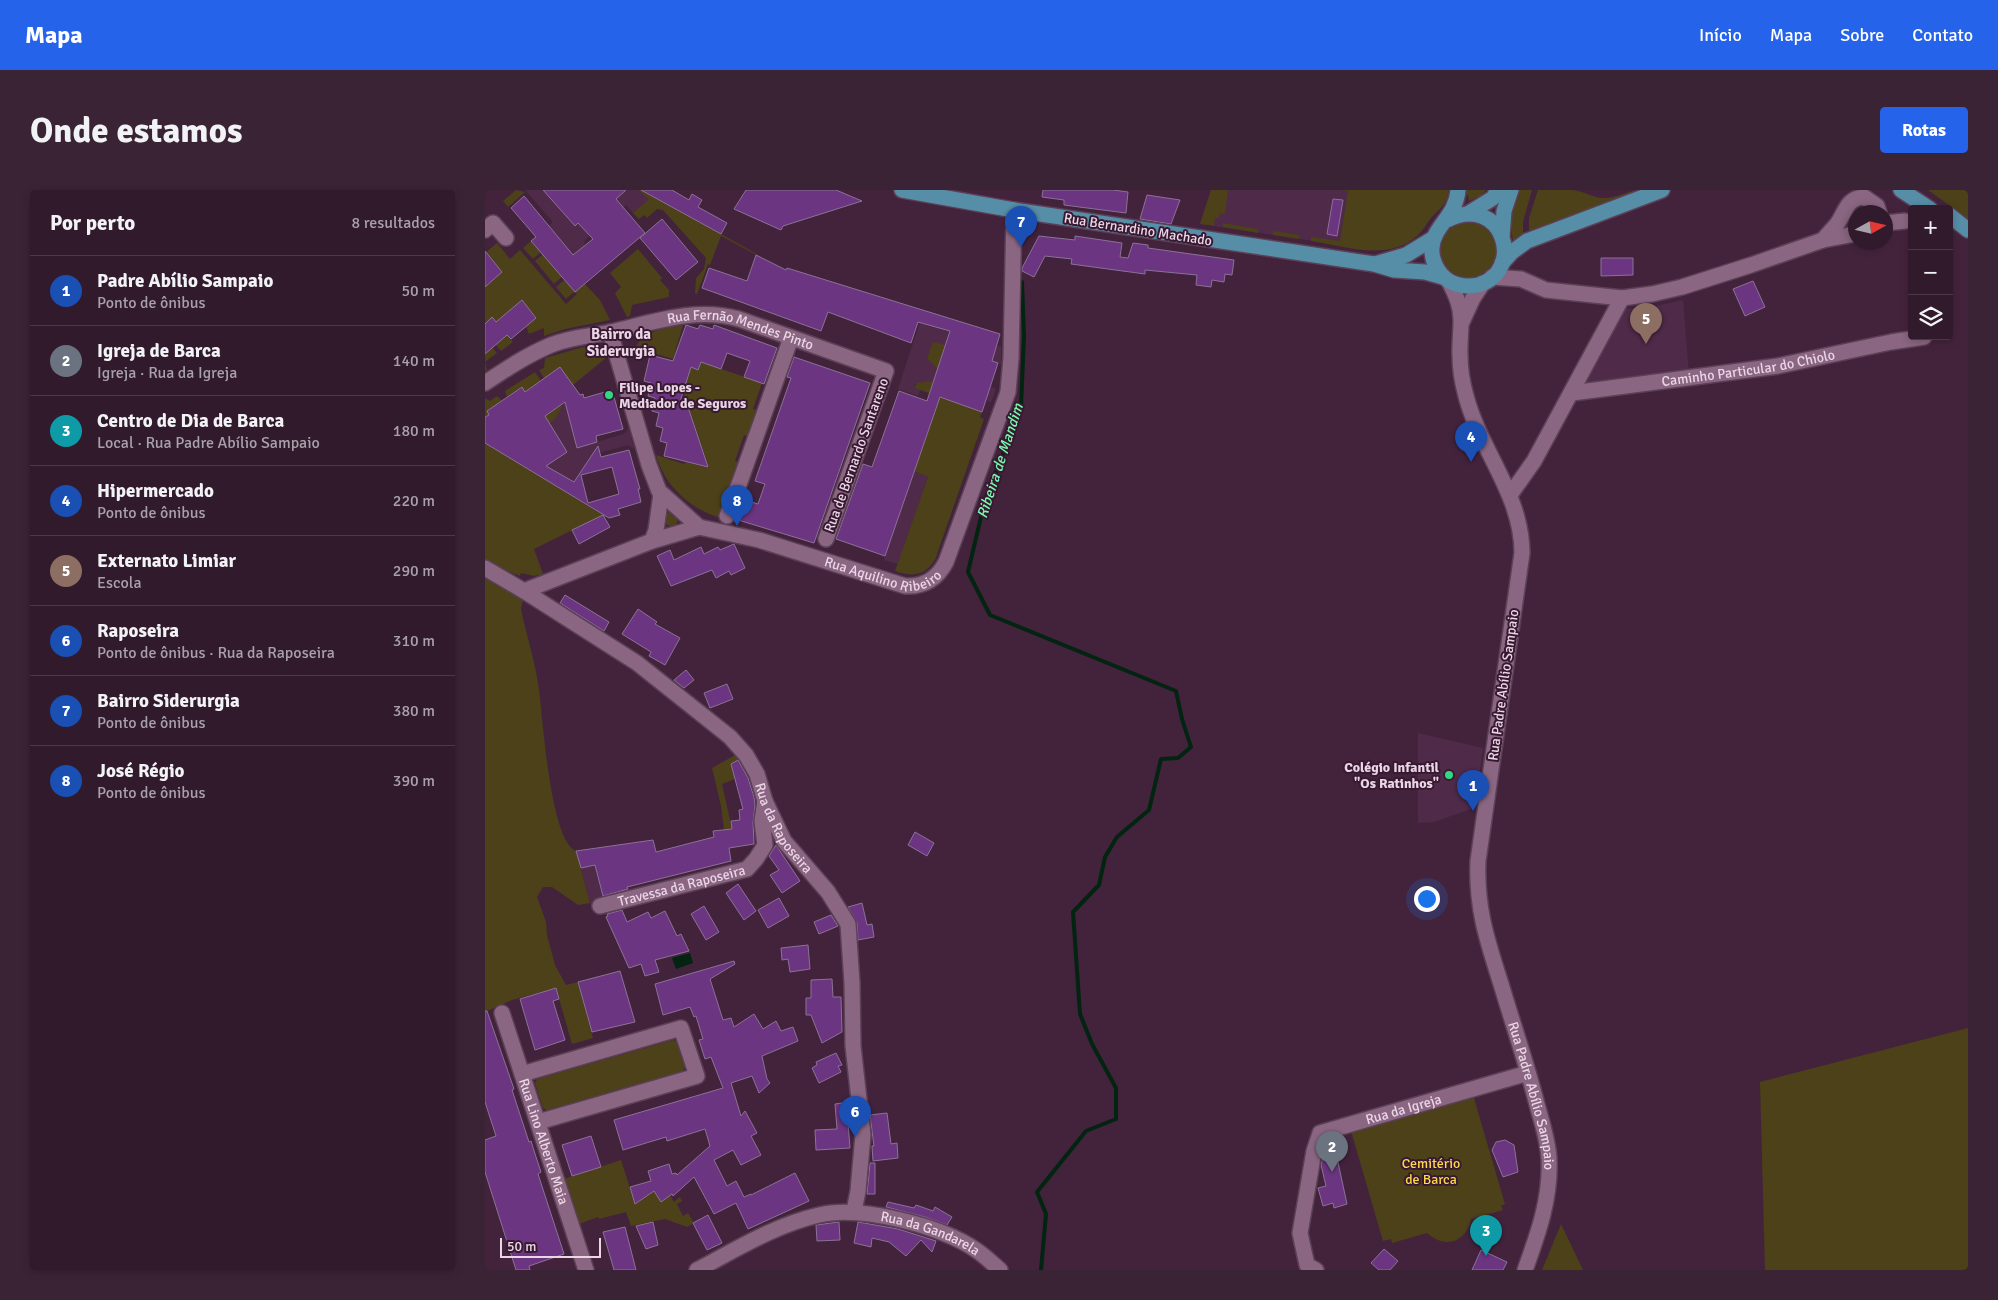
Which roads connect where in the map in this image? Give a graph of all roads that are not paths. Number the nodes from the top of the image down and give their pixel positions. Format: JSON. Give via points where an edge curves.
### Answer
{"nodes":[{"id":1,"x":902,"y":190,"type":"edge"},
{"id":2,"x":1458,"y":190,"type":"edge"},
{"id":3,"x":1498,"y":190,"type":"edge"},
{"id":4,"x":1511,"y":190,"type":"edge"},
{"id":5,"x":1662,"y":190,"type":"edge"},
{"id":6,"x":1903,"y":190,"type":"edge"},
{"id":7,"x":1876,"y":205,"type":"edge"},
{"id":8,"x":1924,"y":205,"type":"edge"},
{"id":9,"x":1934,"y":205,"type":"edge"},
{"id":10,"x":1014,"y":210,"type":"junction"},
{"id":11,"x":1469,"y":213,"type":"junction"},
{"id":12,"x":1953,"y":218,"type":"edge"},
{"id":13,"x":1447,"y":220,"type":"junction"},
{"id":14,"x":1905,"y":221,"type":"dead end"},
{"id":15,"x":1893,"y":223,"type":"edge"},
{"id":16,"x":1953,"y":226,"type":"edge"},
{"id":17,"x":485,"y":230,"type":"edge"},
{"id":18,"x":1968,"y":230,"type":"edge"},
{"id":19,"x":1848,"y":235,"type":"edge"},
{"id":20,"x":1502,"y":237,"type":"junction"},
{"id":21,"x":506,"y":238,"type":"dead end"},
{"id":22,"x":1434,"y":238,"type":"junction"},
{"id":23,"x":1968,"y":238,"type":"edge"},
{"id":24,"x":1823,"y":240,"type":"junction"},
{"id":25,"x":1502,"y":263,"type":"junction"},
{"id":26,"x":1374,"y":264,"type":"junction"},
{"id":27,"x":1446,"y":279,"type":"junction"},
{"id":28,"x":1488,"y":280,"type":"junction"},
{"id":29,"x":1622,"y":298,"type":"junction"},
{"id":30,"x":1462,"y":322,"type":"junction"},
{"id":31,"x":610,"y":332,"type":"junction"},
{"id":32,"x":791,"y":338,"type":"junction"},
{"id":33,"x":1908,"y":339,"type":"edge"},
{"id":34,"x":886,"y":371,"type":"joint"},
{"id":35,"x":485,"y":383,"type":"edge"},
{"id":36,"x":1571,"y":394,"type":"junction"},
{"id":37,"x":661,"y":494,"type":"junction"},
{"id":38,"x":1510,"y":495,"type":"junction"},
{"id":39,"x":727,"y":516,"type":"dead end"},
{"id":40,"x":699,"y":526,"type":"junction"},
{"id":41,"x":826,"y":539,"type":"dead end"},
{"id":42,"x":652,"y":542,"type":"junction"},
{"id":43,"x":485,"y":568,"type":"edge"},
{"id":44,"x":524,"y":591,"type":"junction"},
{"id":45,"x":765,"y":800,"type":"junction"},
{"id":46,"x":600,"y":906,"type":"dead end"},
{"id":47,"x":502,"y":1013,"type":"dead end"},
{"id":48,"x":1529,"y":1073,"type":"junction"},
{"id":49,"x":522,"y":1074,"type":"junction"},
{"id":50,"x":538,"y":1122,"type":"junction"},
{"id":51,"x":854,"y":1212,"type":"junction"},
{"id":52,"x":1307,"y":1268,"type":"edge"},
{"id":53,"x":586,"y":1270,"type":"edge"},
{"id":54,"x":697,"y":1270,"type":"edge"},
{"id":55,"x":1000,"y":1270,"type":"edge"},
{"id":56,"x":1525,"y":1270,"type":"edge"}],
"edges":[{"from":1,"to":10,"type":"main road","name":"Rua Bernardino Machado"},
{"from":2,"to":13,"type":"main road"},
{"from":3,"to":11,"type":"main road","via":[[1493,198]]},
{"from":4,"to":20,"type":"main road","via":[[1504,211]]},
{"from":5,"to":25,"type":"main road","via":[[1527,241]]},
{"from":6,"to":8,"type":"main road"},
{"from":6,"to":9,"type":"main road"},
{"from":7,"to":24,"type":"street","via":[[1864,197],[1852,200],[1838,224]]},
{"from":10,"to":26,"type":"main road","name":"Rua Bernardino Machado"},
{"from":10,"to":40,"type":"street","name":"Rua Aquilino Ribeiro","via":[[1008,392],[939,574],[921,585],[905,586],[759,540]]},
{"from":11,"to":13,"type":"main road"},
{"from":11,"to":20,"type":"main road","via":[[1486,218]]},
{"from":12,"to":18,"type":"main road"},
{"from":13,"to":22,"type":"main road"},
{"from":14,"to":15,"type":"street"},
{"from":16,"to":23,"type":"main road"},
{"from":17,"to":21,"type":"street","via":[[493,223]]},
{"from":19,"to":24,"type":"street"},
{"from":20,"to":25,"type":"main road"},
{"from":22,"to":26,"type":"main road","name":"Rua Bernardino Machado","via":[[1406,255]]},
{"from":22,"to":27,"type":"main road","via":[[1433,259]]},
{"from":24,"to":29,"type":"street","via":[[1682,287]]},
{"from":25,"to":28,"type":"main road"},
{"from":26,"to":27,"type":"main road","name":"Rua Bernardino Machado","via":[[1394,270],[1425,272]]},
{"from":27,"to":28,"type":"main road","via":[[1460,286],[1472,286]]},
{"from":27,"to":30,"type":"street","via":[[1459,303]]},
{"from":28,"to":29,"type":"street","via":[[1521,279],[1546,290]]},
{"from":28,"to":30,"type":"street","via":[[1473,298]]},
{"from":29,"to":36,"type":"street"},
{"from":30,"to":38,"type":"street","name":"Rua Padre Abílio Sampaio","via":[[1459,354],[1467,399]]},
{"from":31,"to":32,"type":"street","name":"Rua Fernão Mendes Pinto","via":[[683,315],[705,314],[739,319]]},
{"from":31,"to":35,"type":"street","name":"Rua Fernão Mendes Pinto","via":[[551,345],[516,362]]},
{"from":31,"to":37,"type":"street","via":[[649,465]]},
{"from":32,"to":34,"type":"street","name":"Rua Fernão Mendes Pinto"},
{"from":32,"to":39,"type":"street"},
{"from":33,"to":36,"type":"street","name":"Caminho Particular do Chiolo","via":[[1779,366]]},
{"from":34,"to":41,"type":"street","name":"Rua de Bernardo Santareno"},
{"from":36,"to":38,"type":"street","via":[[1534,462]]},
{"from":37,"to":40,"type":"street"},
{"from":37,"to":42,"type":"street"},
{"from":38,"to":48,"type":"street","name":"Rua Padre Abílio Sampaio","via":[[1519,521],[1522,553],[1477,861],[1477,881],[1482,923]]},
{"from":40,"to":42,"type":"street"},
{"from":42,"to":44,"type":"street"},
{"from":43,"to":44,"type":"street","name":"Rua da Raposeira"},
{"from":44,"to":45,"type":"street","name":"Rua da Raposeira","via":[[637,663],[730,738],[757,774]]},
{"from":45,"to":46,"type":"street","name":"Travessa da Raposeira","via":[[762,821],[765,845],[747,869]]},
{"from":45,"to":51,"type":"street","name":"Rua da Raposeira","via":[[784,841],[828,892],[849,924],[853,1046],[863,1135]]},
{"from":47,"to":49,"type":"street","name":"Rua Lino Alberto Maia"},
{"from":48,"to":52,"type":"street","name":"Rua da Igreja","via":[[1319,1133],[1300,1233]]},
{"from":48,"to":56,"type":"street","name":"Rua Padre Abílio Sampaio","via":[[1549,1159],[1544,1216]]},
{"from":49,"to":50,"type":"street","name":"Rua Lino Alberto Maia"},
{"from":49,"to":50,"type":"street","via":[[681,1028],[697,1076]]},
{"from":50,"to":53,"type":"street","name":"Rua Lino Alberto Maia"},
{"from":51,"to":54,"type":"street","name":"Rua da Gandarela","via":[[820,1214],[772,1230]]},
{"from":51,"to":55,"type":"street","name":"Rua da Gandarela","via":[[913,1223],[949,1236],[976,1250]]}]}
